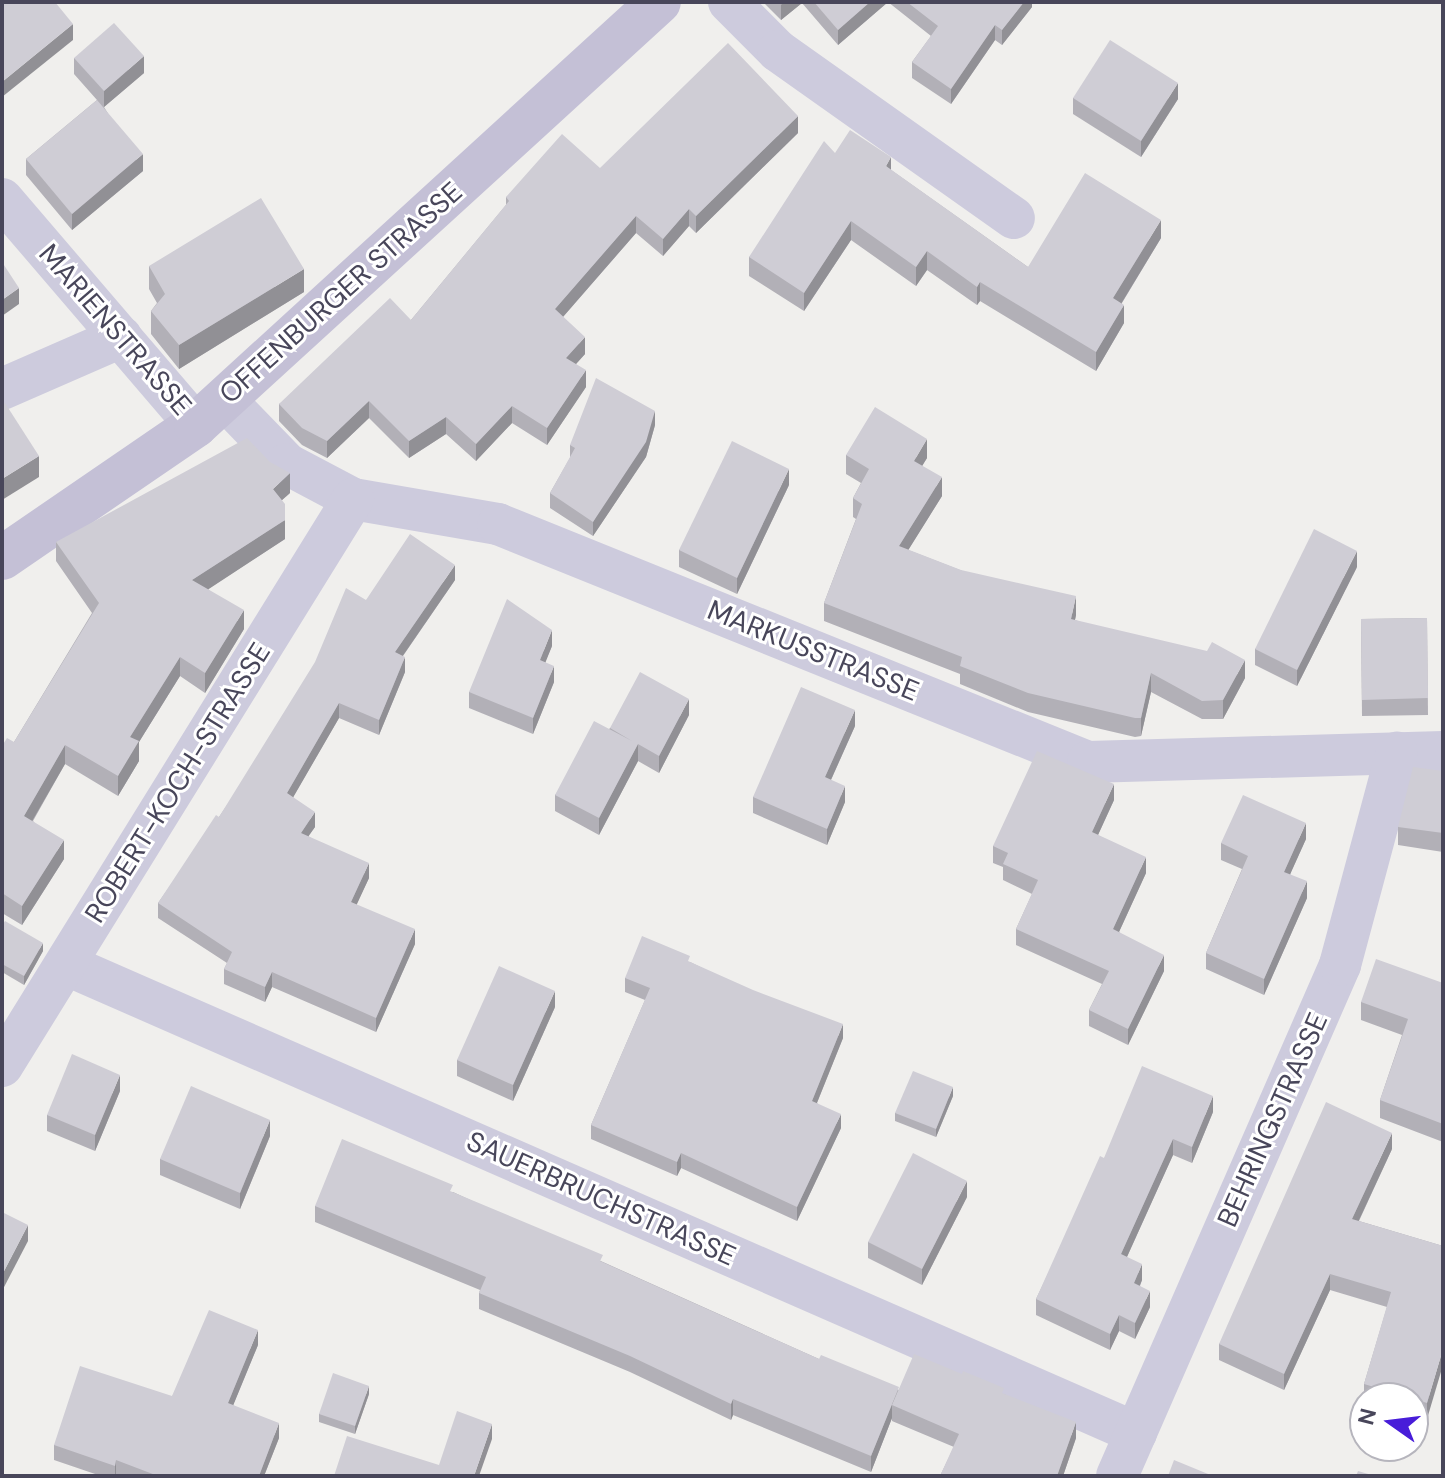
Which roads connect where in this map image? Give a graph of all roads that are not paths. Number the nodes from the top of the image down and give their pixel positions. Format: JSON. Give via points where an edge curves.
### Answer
{"nodes":[{"id":1,"x":659,"y":2,"type":"edge"},
{"id":2,"x":729,"y":2,"type":"edge"},
{"id":3,"x":2,"y":199,"type":"edge"},
{"id":4,"x":1014,"y":218,"type":"dead end"},
{"id":5,"x":121,"y":337,"type":"junction"},
{"id":6,"x":2,"y":389,"type":"edge"},
{"id":7,"x":210,"y":413,"type":"junction"},
{"id":8,"x":353,"y":499,"type":"junction"},
{"id":9,"x":2,"y":558,"type":"edge"},
{"id":10,"x":1443,"y":752,"type":"edge"},
{"id":11,"x":1397,"y":753,"type":"junction"},
{"id":12,"x":67,"y":965,"type":"junction"},
{"id":13,"x":2,"y":1066,"type":"edge"},
{"id":14,"x":1136,"y":1433,"type":"junction"},
{"id":15,"x":1117,"y":1476,"type":"edge"}],
"edges":[{"from":1,"to":7,"type":"street","name":"OFFENBURGER STRASSE"},
{"from":2,"to":4,"type":"street","via":[[778,51]]},
{"from":3,"to":5,"type":"street","name":"MARIENSTRASSE"},
{"from":5,"to":6,"type":"street"},
{"from":5,"to":7,"type":"street","name":"MARIENSTRASSE"},
{"from":7,"to":8,"type":"street","name":"MARKUSSTRASSE","via":[[287,464]]},
{"from":7,"to":9,"type":"street","name":"OFFENBURGER STRASSE"},
{"from":8,"to":11,"type":"street","name":"MARKUSSTRASSE","via":[[498,524],[1088,762]]},
{"from":8,"to":12,"type":"street","name":"ROBERT-KOCH-STRASSE"},
{"from":10,"to":11,"type":"street","name":"MARKUSSTRASSE"},
{"from":11,"to":14,"type":"street","name":"BEHRINGSTRASSE","via":[[1340,965]]},
{"from":12,"to":13,"type":"street","name":"ROBERT-KOCH-STRASSE"},
{"from":12,"to":14,"type":"street","name":"SAUERBRUCHSTRASSE"},
{"from":14,"to":15,"type":"street","name":"BEHRINGSTRASSE"}]}
